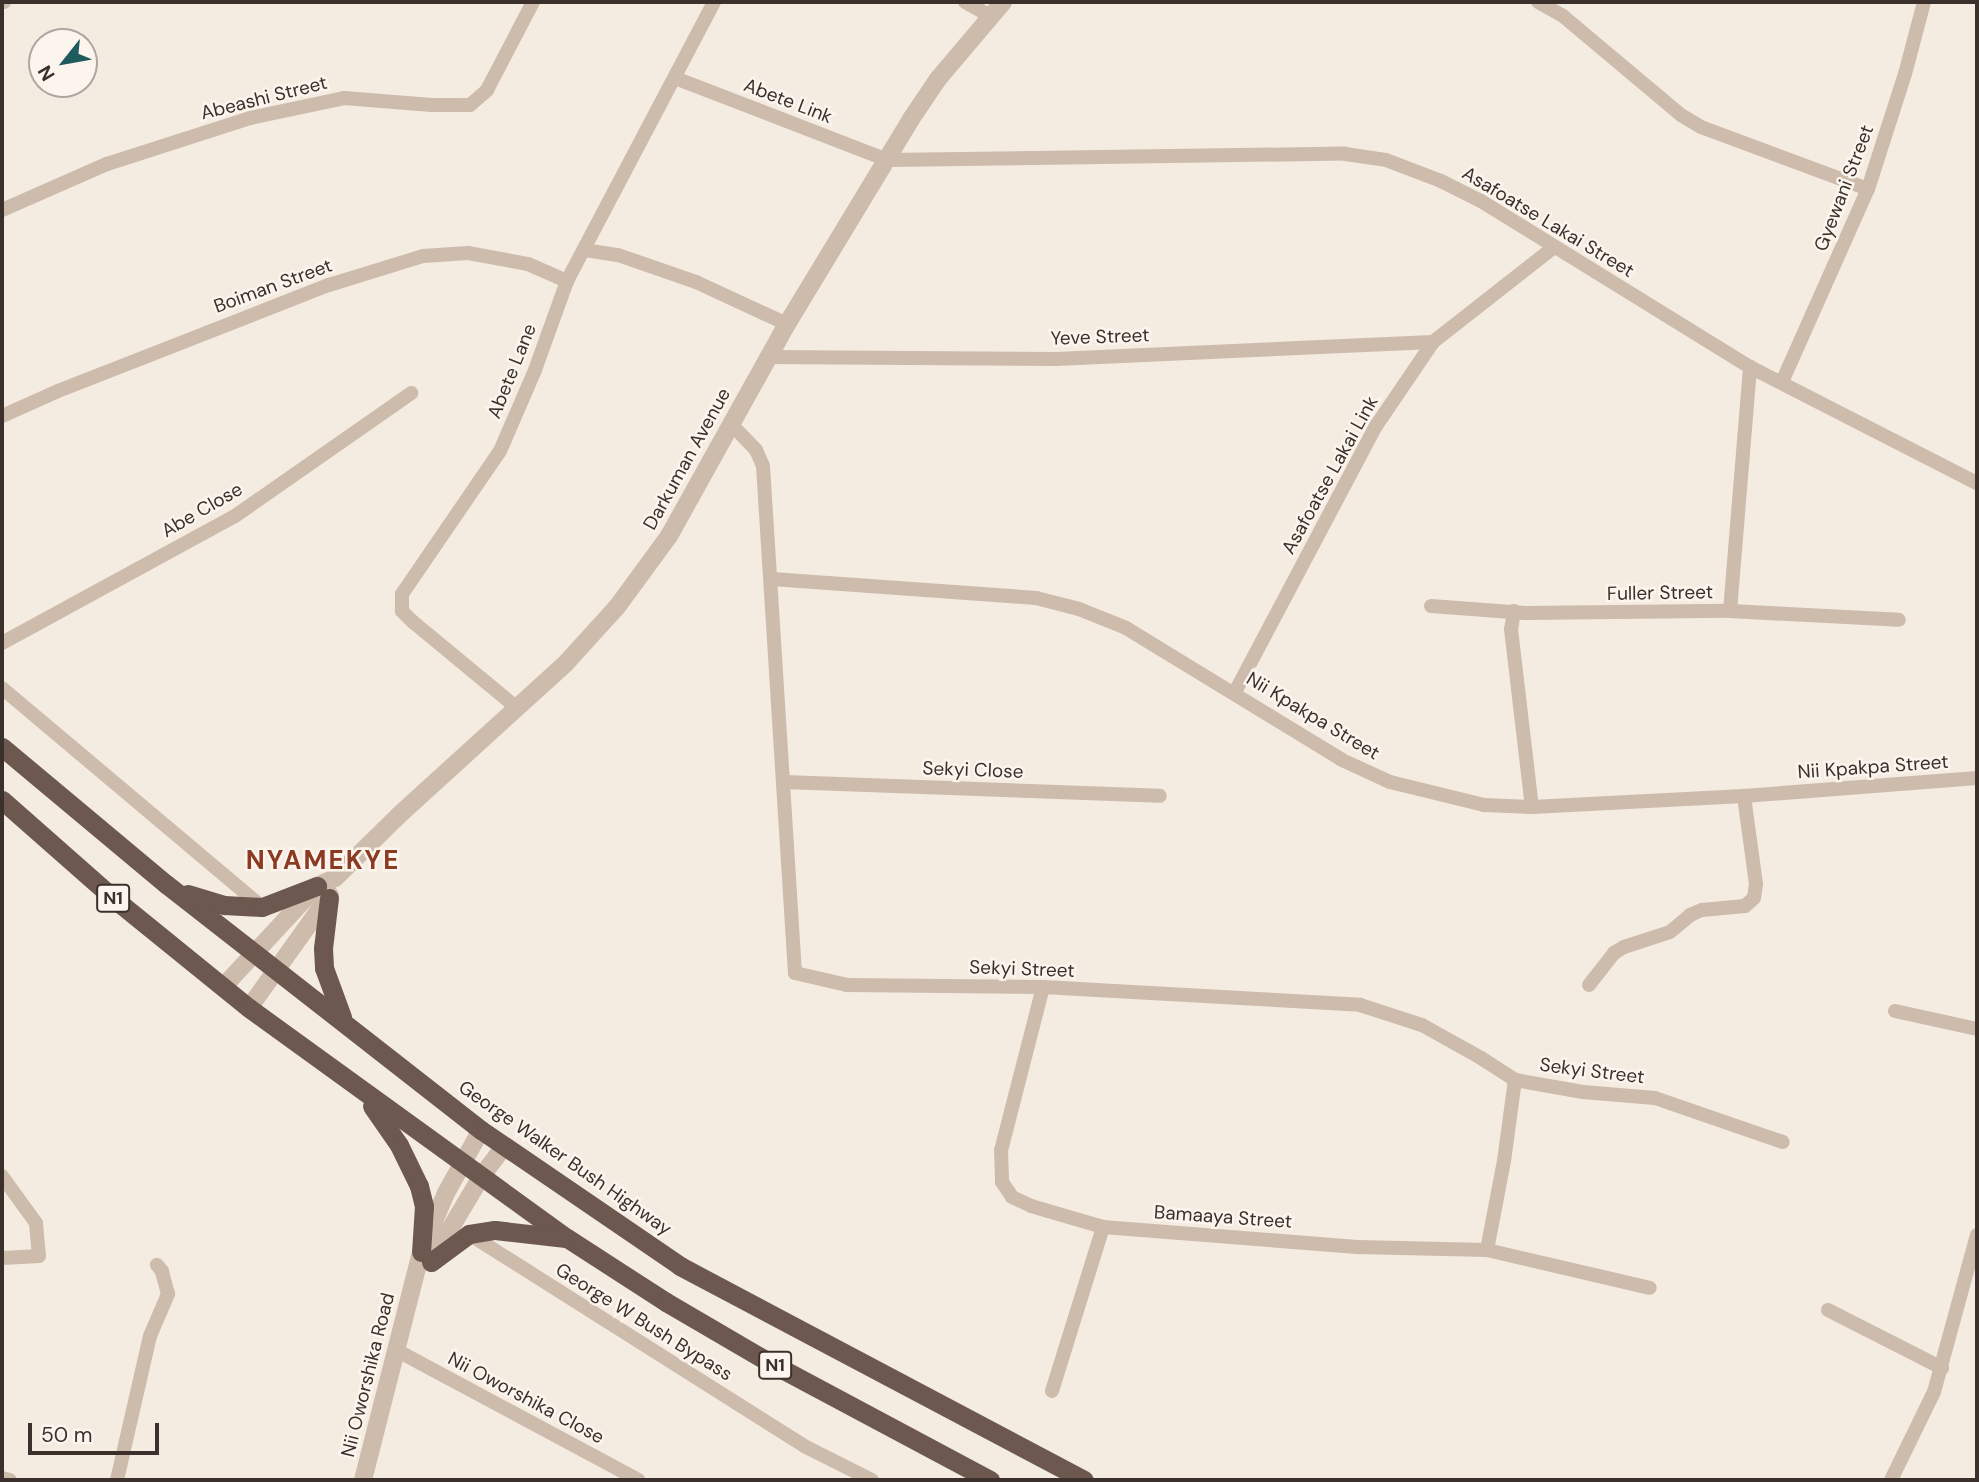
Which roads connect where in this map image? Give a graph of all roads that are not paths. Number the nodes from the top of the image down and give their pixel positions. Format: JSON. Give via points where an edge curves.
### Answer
{"nodes":[{"id":1,"x":533,"y":2,"type":"edge"},
{"id":2,"x":714,"y":2,"type":"edge"},
{"id":3,"x":965,"y":2,"type":"edge"},
{"id":4,"x":1003,"y":2,"type":"edge"},
{"id":5,"x":1538,"y":2,"type":"edge"},
{"id":6,"x":1924,"y":2,"type":"edge"},
{"id":7,"x":990,"y":16,"type":"junction"},
{"id":8,"x":675,"y":78,"type":"junction"},
{"id":9,"x":887,"y":160,"type":"junction"},
{"id":10,"x":1868,"y":189,"type":"junction"},
{"id":11,"x":2,"y":211,"type":"edge"},
{"id":12,"x":1553,"y":248,"type":"junction"},
{"id":13,"x":585,"y":250,"type":"junction"},
{"id":14,"x":568,"y":281,"type":"junction"},
{"id":15,"x":787,"y":324,"type":"junction"},
{"id":16,"x":1433,"y":342,"type":"junction"},
{"id":17,"x":768,"y":357,"type":"junction"},
{"id":18,"x":1750,"y":367,"type":"junction"},
{"id":19,"x":1782,"y":382,"type":"junction"},
{"id":20,"x":411,"y":393,"type":"dead end"},
{"id":21,"x":2,"y":416,"type":"edge"},
{"id":22,"x":731,"y":424,"type":"junction"},
{"id":23,"x":1977,"y":483,"type":"edge"},
{"id":24,"x":772,"y":579,"type":"junction"},
{"id":25,"x":1431,"y":606,"type":"dead end"},
{"id":26,"x":1730,"y":611,"type":"junction"},
{"id":27,"x":1513,"y":616,"type":"junction"},
{"id":28,"x":1899,"y":620,"type":"dead end"},
{"id":29,"x":2,"y":643,"type":"edge"},
{"id":30,"x":2,"y":688,"type":"edge"},
{"id":31,"x":1235,"y":692,"type":"junction"},
{"id":32,"x":517,"y":708,"type":"junction"},
{"id":33,"x":2,"y":747,"type":"edge"},
{"id":34,"x":1977,"y":778,"type":"edge"},
{"id":35,"x":784,"y":782,"type":"junction"},
{"id":36,"x":1160,"y":796,"type":"dead end"},
{"id":37,"x":1744,"y":796,"type":"junction"},
{"id":38,"x":2,"y":800,"type":"edge"},
{"id":39,"x":1532,"y":807,"type":"junction"},
{"id":40,"x":166,"y":884,"type":"junction"},
{"id":41,"x":327,"y":888,"type":"junction"},
{"id":42,"x":262,"y":907,"type":"junction"},
{"id":43,"x":254,"y":952,"type":"junction"},
{"id":44,"x":277,"y":970,"type":"junction"},
{"id":45,"x":1589,"y":985,"type":"dead end"},
{"id":46,"x":223,"y":987,"type":"junction"},
{"id":47,"x":1043,"y":987,"type":"junction"},
{"id":48,"x":248,"y":1009,"type":"junction"},
{"id":49,"x":1895,"y":1010,"type":"dead end"},
{"id":50,"x":344,"y":1021,"type":"junction"},
{"id":51,"x":1977,"y":1029,"type":"edge"},
{"id":52,"x":1515,"y":1080,"type":"junction"},
{"id":53,"x":355,"y":1087,"type":"junction"},
{"id":54,"x":481,"y":1130,"type":"junction"},
{"id":55,"x":1783,"y":1142,"type":"dead end"},
{"id":56,"x":504,"y":1146,"type":"junction"},
{"id":57,"x":461,"y":1163,"type":"junction"},
{"id":58,"x":2,"y":1176,"type":"edge"},
{"id":59,"x":481,"y":1177,"type":"junction"},
{"id":60,"x":1103,"y":1227,"type":"junction"},
{"id":61,"x":469,"y":1234,"type":"junction"},
{"id":62,"x":1977,"y":1235,"type":"edge"},
{"id":63,"x":567,"y":1238,"type":"junction"},
{"id":64,"x":1488,"y":1250,"type":"junction"},
{"id":65,"x":426,"y":1257,"type":"junction"},
{"id":66,"x":2,"y":1258,"type":"edge"},
{"id":67,"x":157,"y":1265,"type":"dead end"},
{"id":68,"x":1650,"y":1288,"type":"dead end"},
{"id":69,"x":1828,"y":1310,"type":"dead end"},
{"id":70,"x":396,"y":1350,"type":"junction"},
{"id":71,"x":1942,"y":1368,"type":"junction"},
{"id":72,"x":1052,"y":1391,"type":"dead end"},
{"id":73,"x":2,"y":1478,"type":"edge"},
{"id":74,"x":10,"y":1480,"type":"edge"},
{"id":75,"x":117,"y":1480,"type":"edge"},
{"id":76,"x":363,"y":1480,"type":"edge"},
{"id":77,"x":638,"y":1480,"type":"edge"},
{"id":78,"x":872,"y":1480,"type":"edge"},
{"id":79,"x":990,"y":1480,"type":"edge"},
{"id":80,"x":1084,"y":1480,"type":"edge"},
{"id":81,"x":1891,"y":1480,"type":"edge"}],
"edges":[{"from":1,"to":11,"type":"street","name":"Abeashi Street","via":[[487,90],[470,105],[344,98],[250,118],[107,164]]},
{"from":2,"to":8,"type":"street","name":"Abete Lane"},
{"from":3,"to":7,"type":"street"},
{"from":4,"to":7,"type":"street","name":"Darkuman Avenue"},
{"from":5,"to":10,"type":"street","via":[[1563,16],[1681,116]]},
{"from":6,"to":10,"type":"street","name":"Gyewani Street"},
{"from":7,"to":9,"type":"street","name":"Darkuman Avenue","via":[[938,79]]},
{"from":8,"to":9,"type":"street","name":"Abete Link"},
{"from":8,"to":13,"type":"street","name":"Abete Lane"},
{"from":9,"to":12,"type":"street","name":"Asafoatse Lakai Street","via":[[1345,154],[1386,160],[1441,181],[1503,214]]},
{"from":9,"to":15,"type":"street","name":"Darkuman Avenue"},
{"from":10,"to":19,"type":"street","name":"Gyewani Street"},
{"from":12,"to":16,"type":"street","name":"Asafoatse Lakai Link"},
{"from":12,"to":18,"type":"street","name":"Asafoatse Lakai Street"},
{"from":13,"to":14,"type":"street","name":"Abete Lane"},
{"from":13,"to":15,"type":"street","via":[[618,255],[696,282]]},
{"from":14,"to":21,"type":"street","name":"Boiman Street","via":[[528,264],[468,253],[423,256],[329,285]]},
{"from":14,"to":32,"type":"street","name":"Abete Lane","via":[[500,451],[402,594],[402,611],[412,622]]},
{"from":15,"to":17,"type":"street","name":"Darkuman Avenue"},
{"from":16,"to":17,"type":"street","name":"Yeve Street","via":[[1056,359]]},
{"from":16,"to":31,"type":"street","name":"Asafoatse Lakai Link","via":[[1376,426]]},
{"from":17,"to":22,"type":"street","name":"Darkuman Avenue"},
{"from":18,"to":19,"type":"street","name":"Asafoatse Lakai Street"},
{"from":18,"to":26,"type":"street","name":"Fuller Street"},
{"from":19,"to":23,"type":"street","name":"Asafoatse Lakai Street"},
{"from":20,"to":29,"type":"street","name":"Abe Close","via":[[235,516]]},
{"from":22,"to":24,"type":"street","name":"Sekyi Street","via":[[755,450],[763,467]]},
{"from":22,"to":32,"type":"street","name":"Darkuman Avenue","via":[[668,536],[617,607]]},
{"from":24,"to":31,"type":"street","name":"Nii Kpakpa Street","via":[[1036,597],[1126,628]]},
{"from":24,"to":35,"type":"street","name":"Sekyi Street"},
{"from":25,"to":27,"type":"street","name":"Fuller Street"},
{"from":26,"to":27,"type":"street","name":"Fuller Street"},
{"from":26,"to":28,"type":"street"},
{"from":27,"to":39,"type":"street"},
{"from":30,"to":42,"type":"street"},
{"from":31,"to":39,"type":"street","name":"Nii Kpakpa Street","via":[[1342,760],[1390,782],[1485,805]]},
{"from":32,"to":41,"type":"street","name":"Darkuman Avenue"},
{"from":33,"to":40,"type":"highway","name":"George Walker Bush Highway","number":"N1"},
{"from":34,"to":37,"type":"street","name":"Nii Kpakpa Street"},
{"from":35,"to":36,"type":"street","name":"Sekyi Close"},
{"from":35,"to":47,"type":"street","name":"Sekyi Street","via":[[795,973],[847,985]]},
{"from":37,"to":39,"type":"street","name":"Nii Kpakpa Street"},
{"from":37,"to":45,"type":"street","via":[[1754,898],[1745,906],[1690,915],[1670,932],[1624,947]]},
{"from":38,"to":46,"type":"highway","number":"N1"},
{"from":40,"to":42,"type":"highway","via":[[205,901]]},
{"from":40,"to":43,"type":"highway","name":"George Walker Bush Highway","number":"N1"},
{"from":41,"to":42,"type":"highway"},
{"from":41,"to":43,"type":"street","name":"Darkuman Avenue"},
{"from":41,"to":44,"type":"street","name":"Darkuman Avenue"},
{"from":41,"to":50,"type":"highway","via":[[324,968]]},
{"from":43,"to":44,"type":"highway","name":"George Walker Bush Highway","number":"N1"},
{"from":43,"to":46,"type":"street","name":"Darkuman Avenue"},
{"from":44,"to":48,"type":"street","name":"Darkuman Avenue"},
{"from":44,"to":50,"type":"highway","name":"George Walker Bush Highway","number":"N1"},
{"from":46,"to":48,"type":"highway","number":"N1"},
{"from":47,"to":52,"type":"street","name":"Sekyi Street","via":[[1360,1005],[1422,1025]]},
{"from":47,"to":60,"type":"street","name":"Bamaaya Street","via":[[1001,1150],[1002,1182],[1012,1197],[1031,1206]]},
{"from":48,"to":53,"type":"highway","number":"N1"},
{"from":49,"to":51,"type":"street"},
{"from":50,"to":54,"type":"highway","name":"George Walker Bush Highway","number":"N1"},
{"from":52,"to":55,"type":"street","name":"Sekyi Street","via":[[1655,1098]]},
{"from":52,"to":64,"type":"street"},
{"from":53,"to":57,"type":"highway","number":"N1"},
{"from":53,"to":65,"type":"highway","via":[[412,1169],[424,1206]]},
{"from":54,"to":56,"type":"highway","name":"George Walker Bush Highway","number":"N1"},
{"from":54,"to":57,"type":"street","name":"Nii Oworshika Road"},
{"from":56,"to":59,"type":"street","name":"Nii Oworshika Road"},
{"from":56,"to":80,"type":"highway","name":"George Walker Bush Highway","number":"N1","via":[[680,1266]]},
{"from":57,"to":59,"type":"highway","number":"N1"},
{"from":57,"to":65,"type":"street","name":"Nii Oworshika Road"},
{"from":58,"to":66,"type":"street","via":[[36,1223],[39,1256]]},
{"from":59,"to":63,"type":"highway","number":"N1"},
{"from":59,"to":65,"type":"street","name":"Nii Oworshika Road"},
{"from":60,"to":64,"type":"street","name":"Bamaaya Street","via":[[1357,1247]]},
{"from":60,"to":72,"type":"street"},
{"from":61,"to":63,"type":"highway","via":[[495,1230]]},
{"from":61,"to":65,"type":"highway"},
{"from":61,"to":78,"type":"street","name":"George W Bush Bypass","via":[[806,1447]]},
{"from":62,"to":71,"type":"street"},
{"from":63,"to":79,"type":"highway","number":"N1","via":[[767,1361]]},
{"from":64,"to":68,"type":"street","name":"Bamaaya Street"},
{"from":65,"to":70,"type":"street","name":"Nii Oworshika Road"},
{"from":67,"to":75,"type":"street","via":[[168,1294],[150,1336]]},
{"from":69,"to":71,"type":"street"},
{"from":70,"to":76,"type":"street","name":"Nii Oworshika Road"},
{"from":70,"to":77,"type":"street","name":"Nii Oworshika Close"},
{"from":71,"to":81,"type":"street","via":[[1920,1426]]},
{"from":73,"to":74,"type":"street"}]}
